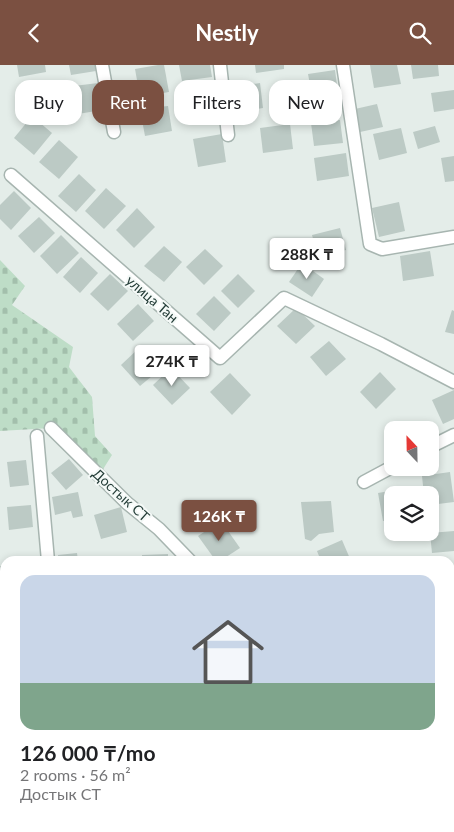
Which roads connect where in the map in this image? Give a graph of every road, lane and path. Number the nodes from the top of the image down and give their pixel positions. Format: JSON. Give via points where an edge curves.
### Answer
{"nodes":[{"id":1,"x":102,"y":65,"type":"edge"},
{"id":2,"x":220,"y":65,"type":"edge"},
{"id":3,"x":343,"y":65,"type":"edge"},
{"id":4,"x":114,"y":132,"type":"dead end"},
{"id":5,"x":228,"y":135,"type":"dead end"},
{"id":6,"x":10,"y":175,"type":"dead end"},
{"id":7,"x":454,"y":237,"type":"edge"},
{"id":8,"x":454,"y":382,"type":"edge"},
{"id":9,"x":51,"y":428,"type":"dead end"},
{"id":10,"x":454,"y":435,"type":"edge"},
{"id":11,"x":37,"y":437,"type":"dead end"},
{"id":12,"x":439,"y":442,"type":"edge"},
{"id":13,"x":384,"y":471,"type":"edge"},
{"id":14,"x":364,"y":482,"type":"dead end"},
{"id":15,"x":48,"y":556,"type":"edge"},
{"id":16,"x":185,"y":556,"type":"edge"}],
"edges":[{"from":1,"to":4,"type":"street"},
{"from":2,"to":5,"type":"street"},
{"from":3,"to":7,"type":"street","via":[[370,244],[382,249]]},
{"from":6,"to":8,"type":"street","name":"улица Тан","via":[[220,358],[284,298]]},
{"from":9,"to":16,"type":"street","name":"Достык СТ"},
{"from":10,"to":12,"type":"street"},
{"from":11,"to":15,"type":"street"},
{"from":13,"to":14,"type":"street"}]}
